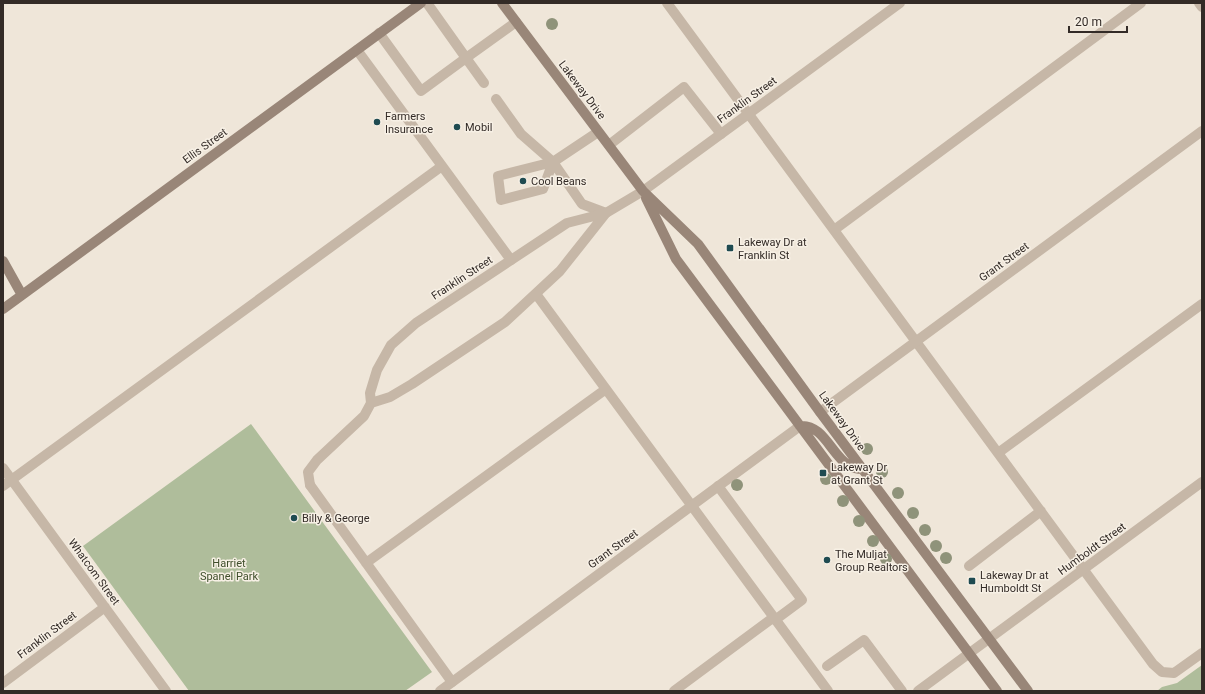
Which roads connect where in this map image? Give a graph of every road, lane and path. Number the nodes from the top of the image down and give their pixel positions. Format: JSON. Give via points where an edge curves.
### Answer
{"nodes":[{"id":1,"x":421,"y":3,"type":"edge"},
{"id":2,"x":427,"y":3,"type":"edge"},
{"id":3,"x":502,"y":3,"type":"edge"},
{"id":4,"x":666,"y":3,"type":"edge"},
{"id":5,"x":900,"y":3,"type":"edge"},
{"id":6,"x":1141,"y":3,"type":"edge"},
{"id":7,"x":1199,"y":3,"type":"edge"},
{"id":8,"x":1202,"y":7,"type":"edge"},
{"id":9,"x":516,"y":22,"type":"junction"},
{"id":10,"x":379,"y":33,"type":"junction"},
{"id":11,"x":357,"y":50,"type":"junction"},
{"id":12,"x":466,"y":58,"type":"junction"},
{"id":13,"x":484,"y":83,"type":"dead end"},
{"id":14,"x":496,"y":100,"type":"dead end"},
{"id":15,"x":748,"y":114,"type":"junction"},
{"id":16,"x":1202,"y":131,"type":"edge"},
{"id":17,"x":598,"y":132,"type":"junction"},
{"id":18,"x":720,"y":134,"type":"junction"},
{"id":19,"x":609,"y":145,"type":"junction"},
{"id":20,"x":553,"y":162,"type":"junction"},
{"id":21,"x":442,"y":166,"type":"junction"},
{"id":22,"x":643,"y":191,"type":"junction"},
{"id":23,"x":606,"y":214,"type":"junction"},
{"id":24,"x":834,"y":230,"type":"junction"},
{"id":25,"x":511,"y":260,"type":"junction"},
{"id":26,"x":3,"y":261,"type":"edge"},
{"id":27,"x":536,"y":294,"type":"junction"},
{"id":28,"x":22,"y":295,"type":"junction"},
{"id":29,"x":1202,"y":304,"type":"edge"},
{"id":30,"x":3,"y":309,"type":"edge"},
{"id":31,"x":916,"y":341,"type":"junction"},
{"id":32,"x":606,"y":389,"type":"junction"},
{"id":33,"x":371,"y":403,"type":"junction"},
{"id":34,"x":820,"y":412,"type":"junction"},
{"id":35,"x":800,"y":426,"type":"junction"},
{"id":36,"x":998,"y":454,"type":"junction"},
{"id":37,"x":3,"y":468,"type":"edge"},
{"id":38,"x":863,"y":469,"type":"junction"},
{"id":39,"x":12,"y":480,"type":"junction"},
{"id":40,"x":1202,"y":482,"type":"edge"},
{"id":41,"x":3,"y":486,"type":"edge"},
{"id":42,"x":718,"y":486,"type":"junction"},
{"id":43,"x":692,"y":506,"type":"junction"},
{"id":44,"x":1041,"y":511,"type":"junction"},
{"id":45,"x":366,"y":562,"type":"junction"},
{"id":46,"x":969,"y":566,"type":"dead end"},
{"id":47,"x":1084,"y":570,"type":"junction"},
{"id":48,"x":105,"y":607,"type":"junction"},
{"id":49,"x":775,"y":618,"type":"junction"},
{"id":50,"x":990,"y":639,"type":"junction"},
{"id":51,"x":1202,"y":653,"type":"edge"},
{"id":52,"x":969,"y":654,"type":"junction"},
{"id":53,"x":827,"y":666,"type":"dead end"},
{"id":54,"x":3,"y":682,"type":"edge"},
{"id":55,"x":452,"y":682,"type":"junction"},
{"id":56,"x":166,"y":691,"type":"edge"},
{"id":57,"x":440,"y":691,"type":"edge"},
{"id":58,"x":674,"y":691,"type":"edge"},
{"id":59,"x":828,"y":691,"type":"edge"},
{"id":60,"x":902,"y":691,"type":"edge"},
{"id":61,"x":918,"y":691,"type":"edge"},
{"id":62,"x":997,"y":691,"type":"edge"},
{"id":63,"x":1028,"y":691,"type":"edge"}],
"edges":[{"from":1,"to":10,"type":"main road","name":"Ellis Street"},
{"from":2,"to":12,"type":"street"},
{"from":3,"to":9,"type":"main road","name":"Lakeway Drive"},
{"from":4,"to":15,"type":"street"},
{"from":5,"to":15,"type":"street","name":"Franklin Street"},
{"from":6,"to":24,"type":"street"},
{"from":7,"to":8,"type":"street"},
{"from":9,"to":12,"type":"street"},
{"from":9,"to":17,"type":"main road","name":"Lakeway Drive"},
{"from":10,"to":11,"type":"main road","name":"Ellis Street"},
{"from":10,"to":12,"type":"street","via":[[421,91]]},
{"from":11,"to":21,"type":"street"},
{"from":11,"to":28,"type":"main road","name":"Ellis Street"},
{"from":12,"to":13,"type":"street"},
{"from":14,"to":20,"type":"street","via":[[521,134]]},
{"from":15,"to":18,"type":"street","name":"Franklin Street"},
{"from":15,"to":24,"type":"street"},
{"from":16,"to":31,"type":"street","name":"Grant Street"},
{"from":17,"to":19,"type":"main road","name":"Lakeway Drive"},
{"from":17,"to":20,"type":"street"},
{"from":18,"to":19,"type":"street","via":[[684,87]]},
{"from":18,"to":22,"type":"street","name":"Franklin Street"},
{"from":19,"to":22,"type":"main road","name":"Lakeway Drive"},
{"from":20,"to":20,"type":"street","via":[[498,176],[501,200],[543,189]]},
{"from":20,"to":23,"type":"street","via":[[582,204]]},
{"from":21,"to":25,"type":"street"},
{"from":21,"to":39,"type":"street"},
{"from":22,"to":23,"type":"street","name":"Franklin Street"},
{"from":22,"to":34,"type":"main road","name":"Lakeway Drive","via":[[698,244]]},
{"from":22,"to":35,"type":"main road","name":"Lakeway Drive","via":[[676,259]]},
{"from":23,"to":25,"type":"street","name":"Franklin Street","via":[[567,223]]},
{"from":23,"to":27,"type":"street","name":"Franklin Street","via":[[560,271]]},
{"from":24,"to":31,"type":"street"},
{"from":25,"to":33,"type":"street","name":"Franklin Street","via":[[416,323],[391,345],[377,370],[370,393]]},
{"from":26,"to":28,"type":"main road"},
{"from":27,"to":32,"type":"street"},
{"from":27,"to":33,"type":"street","name":"Franklin Street","via":[[505,322],[412,384],[390,397]]},
{"from":28,"to":30,"type":"main road","name":"Ellis Street"},
{"from":29,"to":36,"type":"street"},
{"from":31,"to":34,"type":"street","name":"Grant Street"},
{"from":31,"to":36,"type":"street"},
{"from":32,"to":43,"type":"street"},
{"from":32,"to":45,"type":"street"},
{"from":33,"to":45,"type":"street","name":"Franklin Street","via":[[364,416],[316,460],[308,472],[310,485]]},
{"from":34,"to":38,"type":"main road","name":"Lakeway Drive"},
{"from":35,"to":38,"type":"main road","via":[[813,428],[818,432],[847,465]]},
{"from":35,"to":42,"type":"street","name":"Grant Street"},
{"from":35,"to":52,"type":"main road","name":"Lakeway Drive"},
{"from":36,"to":44,"type":"street"},
{"from":37,"to":39,"type":"street","name":"Whatcom Street"},
{"from":38,"to":50,"type":"main road","name":"Lakeway Drive"},
{"from":39,"to":41,"type":"street"},
{"from":39,"to":48,"type":"street","name":"Whatcom Street"},
{"from":40,"to":47,"type":"street","name":"Humboldt Street"},
{"from":42,"to":43,"type":"street","name":"Grant Street"},
{"from":42,"to":49,"type":"street","via":[[802,600]]},
{"from":43,"to":49,"type":"street"},
{"from":43,"to":55,"type":"street","name":"Grant Street"},
{"from":44,"to":46,"type":"street"},
{"from":44,"to":47,"type":"street"},
{"from":45,"to":55,"type":"street"},
{"from":47,"to":50,"type":"street","name":"Humboldt Street"},
{"from":47,"to":51,"type":"street","via":[[1153,664],[1162,672],[1174,673]]},
{"from":48,"to":54,"type":"street","name":"Franklin Street"},
{"from":48,"to":56,"type":"street","name":"Whatcom Street"},
{"from":49,"to":58,"type":"street"},
{"from":49,"to":59,"type":"street"},
{"from":50,"to":52,"type":"street","name":"Humboldt Street"},
{"from":50,"to":63,"type":"main road","name":"Lakeway Drive"},
{"from":52,"to":61,"type":"street","name":"Humboldt Street"},
{"from":52,"to":62,"type":"main road","name":"Lakeway Drive"},
{"from":53,"to":60,"type":"street","via":[[864,640]]},
{"from":55,"to":57,"type":"street","name":"Grant Street"}]}
